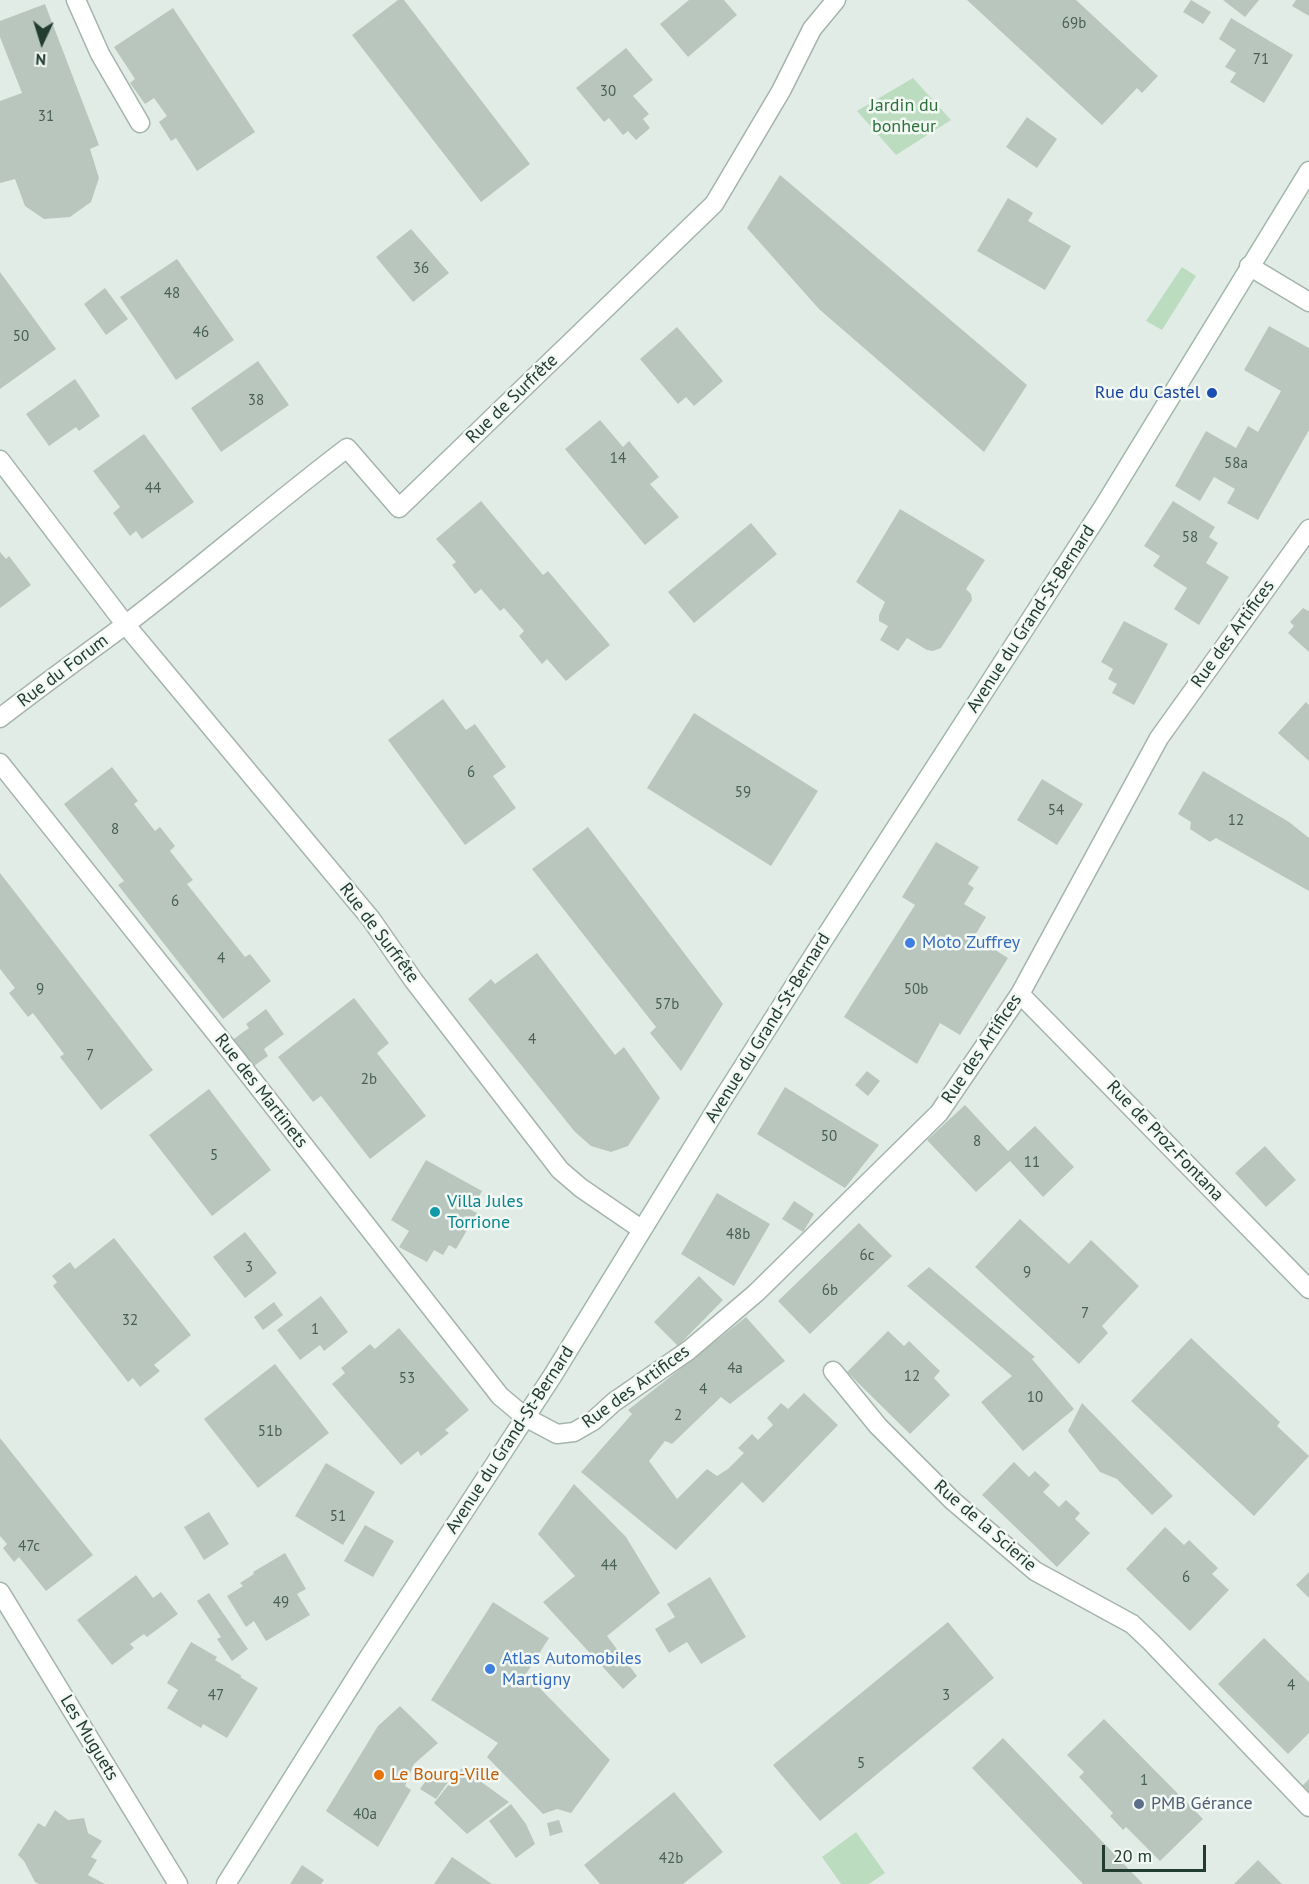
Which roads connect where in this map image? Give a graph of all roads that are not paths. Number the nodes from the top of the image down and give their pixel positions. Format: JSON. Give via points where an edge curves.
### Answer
{"nodes":[{"id":1,"x":76,"y":0,"type":"edge"},
{"id":2,"x":836,"y":0,"type":"edge"},
{"id":3,"x":140,"y":123,"type":"dead end"},
{"id":4,"x":1309,"y":171,"type":"edge"},
{"id":5,"x":1250,"y":266,"type":"junction"},
{"id":6,"x":1309,"y":302,"type":"edge"},
{"id":7,"x":0,"y":460,"type":"edge"},
{"id":8,"x":1309,"y":529,"type":"edge"},
{"id":9,"x":125,"y":624,"type":"junction"},
{"id":10,"x":0,"y":718,"type":"edge"},
{"id":11,"x":0,"y":763,"type":"edge"},
{"id":12,"x":1020,"y":994,"type":"junction"},
{"id":13,"x":642,"y":1229,"type":"junction"},
{"id":14,"x":1309,"y":1288,"type":"edge"},
{"id":15,"x":833,"y":1371,"type":"dead end"},
{"id":16,"x":525,"y":1417,"type":"junction"},
{"id":17,"x":0,"y":1592,"type":"edge"},
{"id":18,"x":1309,"y":1807,"type":"edge"},
{"id":19,"x":178,"y":1884,"type":"edge"},
{"id":20,"x":226,"y":1884,"type":"edge"}],
"edges":[{"from":1,"to":3,"type":"street","via":[[100,54]]},
{"from":2,"to":9,"type":"street","name":"Rue de Surfrête","via":[[812,29],[781,91],[714,204],[399,508],[347,448]]},
{"from":4,"to":5,"type":"street","name":"Avenue du Grand-St-Bernard"},
{"from":5,"to":6,"type":"street"},
{"from":5,"to":13,"type":"street","name":"Avenue du Grand-St-Bernard","via":[[1102,509],[828,932]]},
{"from":7,"to":9,"type":"street","name":"Rue de Surfrête"},
{"from":8,"to":12,"type":"street","name":"Rue des Artifices","via":[[1159,738]]},
{"from":9,"to":10,"type":"street","name":"Rue du Forum"},
{"from":9,"to":13,"type":"street","name":"Rue de Surfrête","via":[[371,919],[560,1170]]},
{"from":11,"to":16,"type":"street","name":"Rue des Martinets","via":[[500,1396]]},
{"from":12,"to":14,"type":"street","name":"Rue de Proz-Fontana"},
{"from":12,"to":16,"type":"street","name":"Rue des Artifices","via":[[939,1113],[756,1293],[689,1350],[574,1432],[557,1434]]},
{"from":13,"to":16,"type":"street","name":"Avenue du Grand-St-Bernard"},
{"from":15,"to":18,"type":"street","name":"Rue de la Scierie","via":[[878,1426],[953,1501],[1035,1571],[1132,1624]]},
{"from":16,"to":20,"type":"street","name":"Avenue du Grand-St-Bernard"},
{"from":17,"to":19,"type":"street","name":"Les Muguets"}]}
